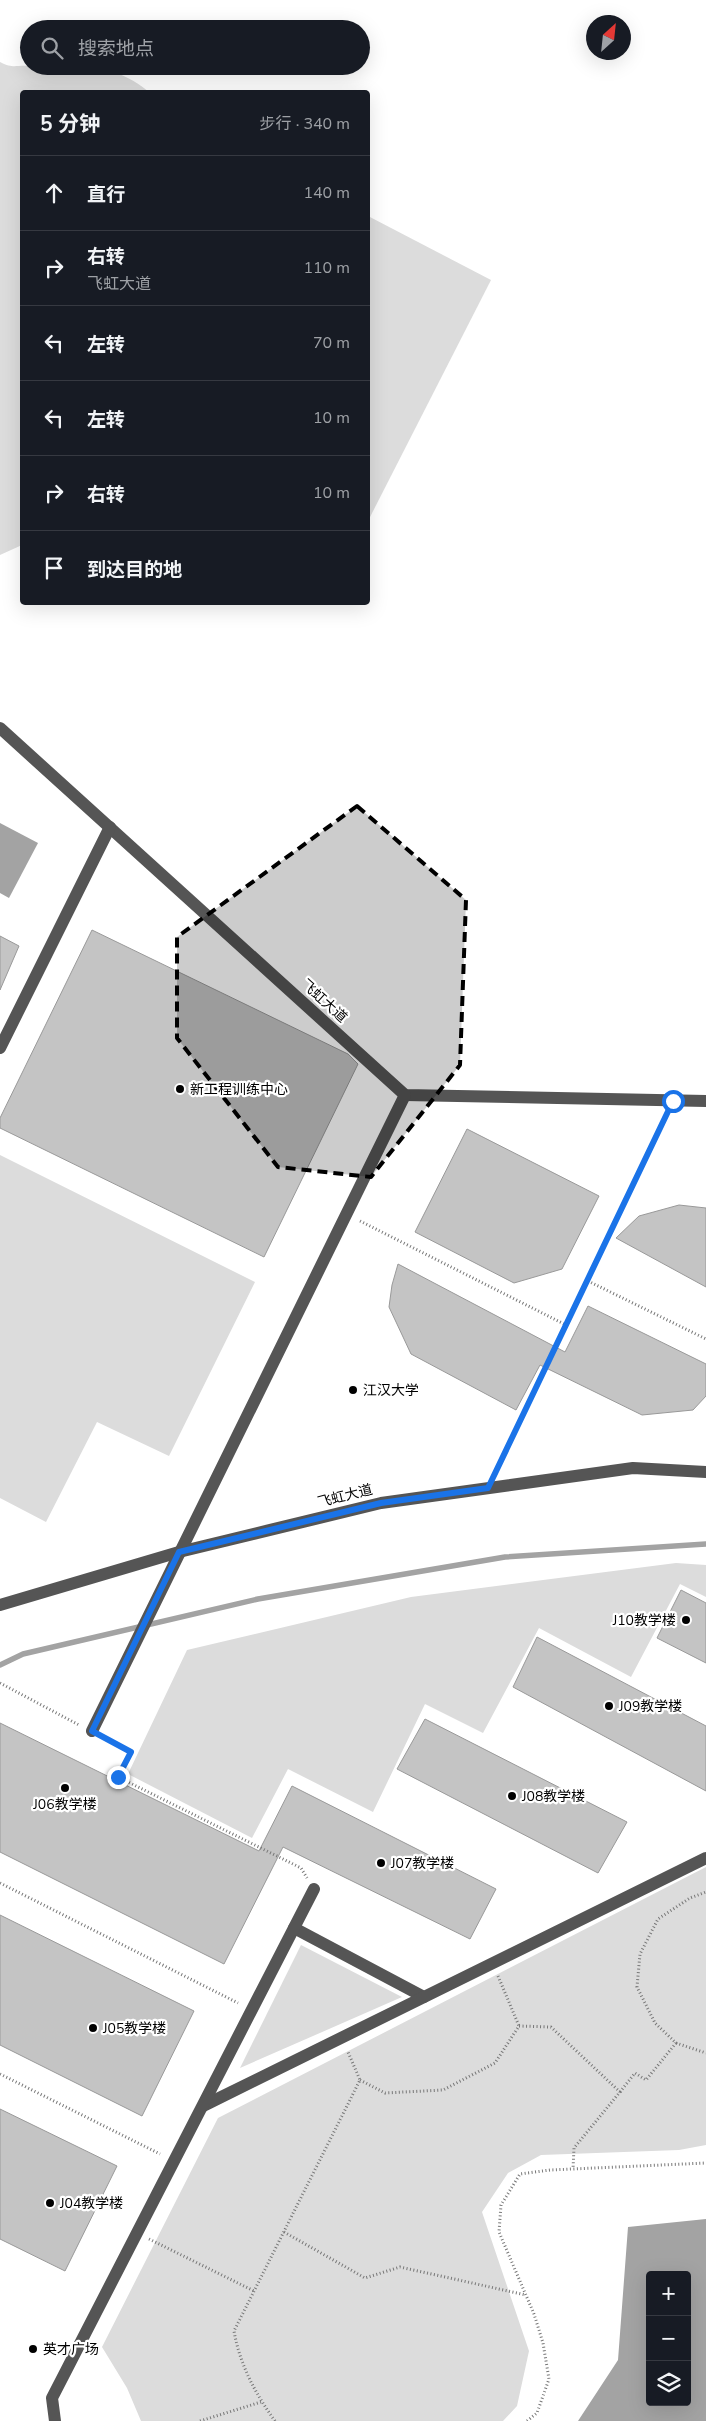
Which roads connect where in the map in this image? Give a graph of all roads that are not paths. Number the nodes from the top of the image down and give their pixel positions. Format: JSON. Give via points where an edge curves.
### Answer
{"nodes":[{"id":1,"x":0,"y":728,"type":"edge"},
{"id":2,"x":110,"y":827,"type":"junction"},
{"id":3,"x":0,"y":1048,"type":"edge"},
{"id":4,"x":405,"y":1095,"type":"junction"},
{"id":5,"x":706,"y":1101,"type":"edge"},
{"id":6,"x":706,"y":1472,"type":"edge"},
{"id":7,"x":179,"y":1552,"type":"junction"},
{"id":8,"x":0,"y":1605,"type":"edge"},
{"id":9,"x":92,"y":1731,"type":"road end"},
{"id":10,"x":706,"y":1858,"type":"edge"},
{"id":11,"x":314,"y":1889,"type":"road end"},
{"id":12,"x":294,"y":1928,"type":"junction"},
{"id":13,"x":424,"y":1997,"type":"junction"},
{"id":14,"x":203,"y":2106,"type":"junction"},
{"id":15,"x":55,"y":2421,"type":"edge"}],
"edges":[{"from":1,"to":2,"type":"lane","name":"飞虹大道"},
{"from":2,"to":3,"type":"lane"},
{"from":2,"to":4,"type":"lane","name":"飞虹大道"},
{"from":4,"to":5,"type":"lane"},
{"from":4,"to":7,"type":"lane"},
{"from":6,"to":7,"type":"lane","name":"飞虹大道","via":[[633,1468],[381,1503]]},
{"from":7,"to":8,"type":"lane","name":"飞虹大道"},
{"from":7,"to":9,"type":"lane"},
{"from":10,"to":13,"type":"lane"},
{"from":11,"to":12,"type":"lane"},
{"from":12,"to":13,"type":"lane"},
{"from":12,"to":14,"type":"lane"},
{"from":13,"to":14,"type":"lane"},
{"from":14,"to":15,"type":"lane","via":[[52,2398]]}]}
